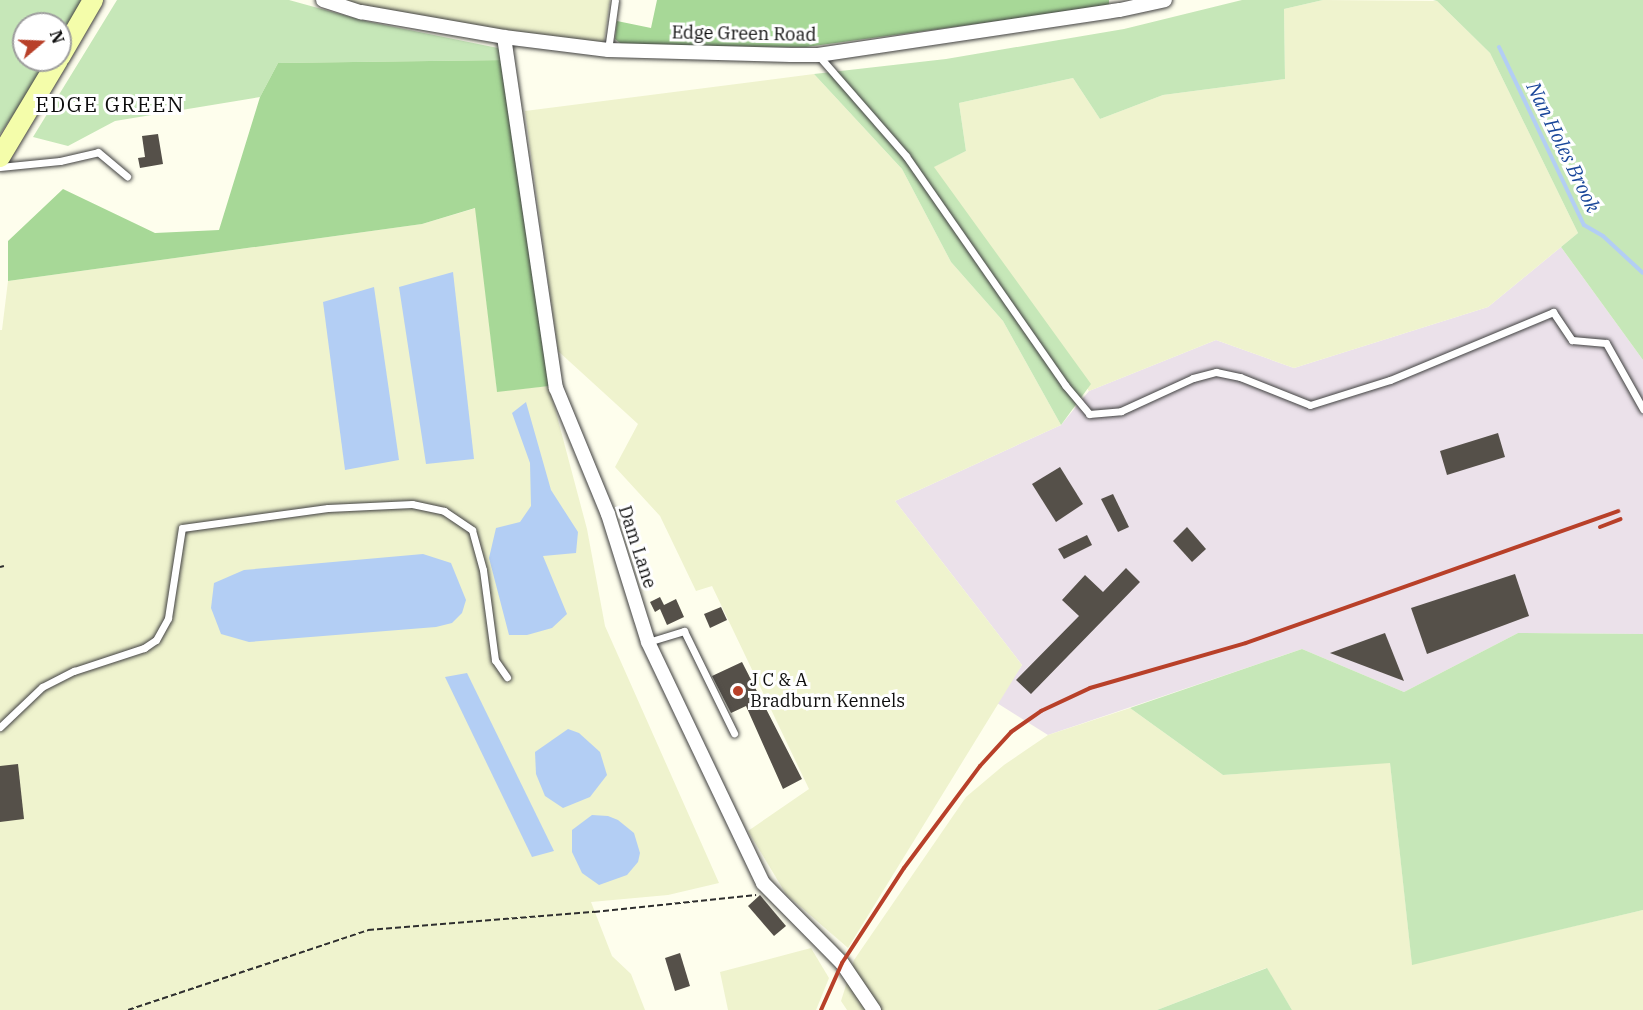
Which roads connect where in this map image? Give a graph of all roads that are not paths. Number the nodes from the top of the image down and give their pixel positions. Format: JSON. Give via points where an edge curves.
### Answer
{"nodes":[{"id":1,"x":93,"y":0,"type":"edge"},
{"id":2,"x":323,"y":0,"type":"edge"},
{"id":3,"x":615,"y":0,"type":"edge"},
{"id":4,"x":1165,"y":0,"type":"edge"},
{"id":5,"x":1121,"y":5,"type":"edge"},
{"id":6,"x":72,"y":36,"type":"edge"},
{"id":7,"x":504,"y":37,"type":"junction"},
{"id":8,"x":608,"y":50,"type":"junction"},
{"id":9,"x":818,"y":54,"type":"junction"},
{"id":10,"x":51,"y":72,"type":"edge"},
{"id":11,"x":0,"y":157,"type":"edge"},
{"id":12,"x":0,"y":166,"type":"edge"},
{"id":13,"x":127,"y":176,"type":"dead end"},
{"id":14,"x":1643,"y":410,"type":"edge"},
{"id":15,"x":648,"y":642,"type":"junction"},
{"id":16,"x":507,"y":677,"type":"dead end"},
{"id":17,"x":0,"y":726,"type":"edge"},
{"id":18,"x":735,"y":733,"type":"dead end"},
{"id":19,"x":874,"y":1010,"type":"edge"}],
"edges":[{"from":1,"to":6,"type":"main road"},
{"from":2,"to":7,"type":"street","name":"Edge Green Road","via":[[361,12]]},
{"from":3,"to":8,"type":"lane"},
{"from":4,"to":5,"type":"street","name":"Edge Green Road"},
{"from":5,"to":9,"type":"street","name":"Edge Green Road"},
{"from":7,"to":8,"type":"street","name":"Edge Green Road"},
{"from":7,"to":15,"type":"street","name":"Dam Lane","via":[[556,388],[608,513]]},
{"from":8,"to":9,"type":"street","name":"Edge Green Road"},
{"from":9,"to":14,"type":"lane","via":[[906,156],[1065,386],[1089,414],[1121,411],[1215,372],[1240,377],[1310,405],[1390,380],[1553,312],[1572,340],[1606,343]]},
{"from":10,"to":11,"type":"main road"},
{"from":12,"to":13,"type":"lane","via":[[60,161],[98,152]]},
{"from":15,"to":18,"type":"lane","via":[[684,631]]},
{"from":15,"to":19,"type":"street","name":"Dam Lane","via":[[763,883],[842,963]]},
{"from":16,"to":17,"type":"lane","via":[[495,660],[483,570],[472,530],[444,511],[412,504],[328,508],[182,528],[168,618],[156,640],[42,687]]}]}
